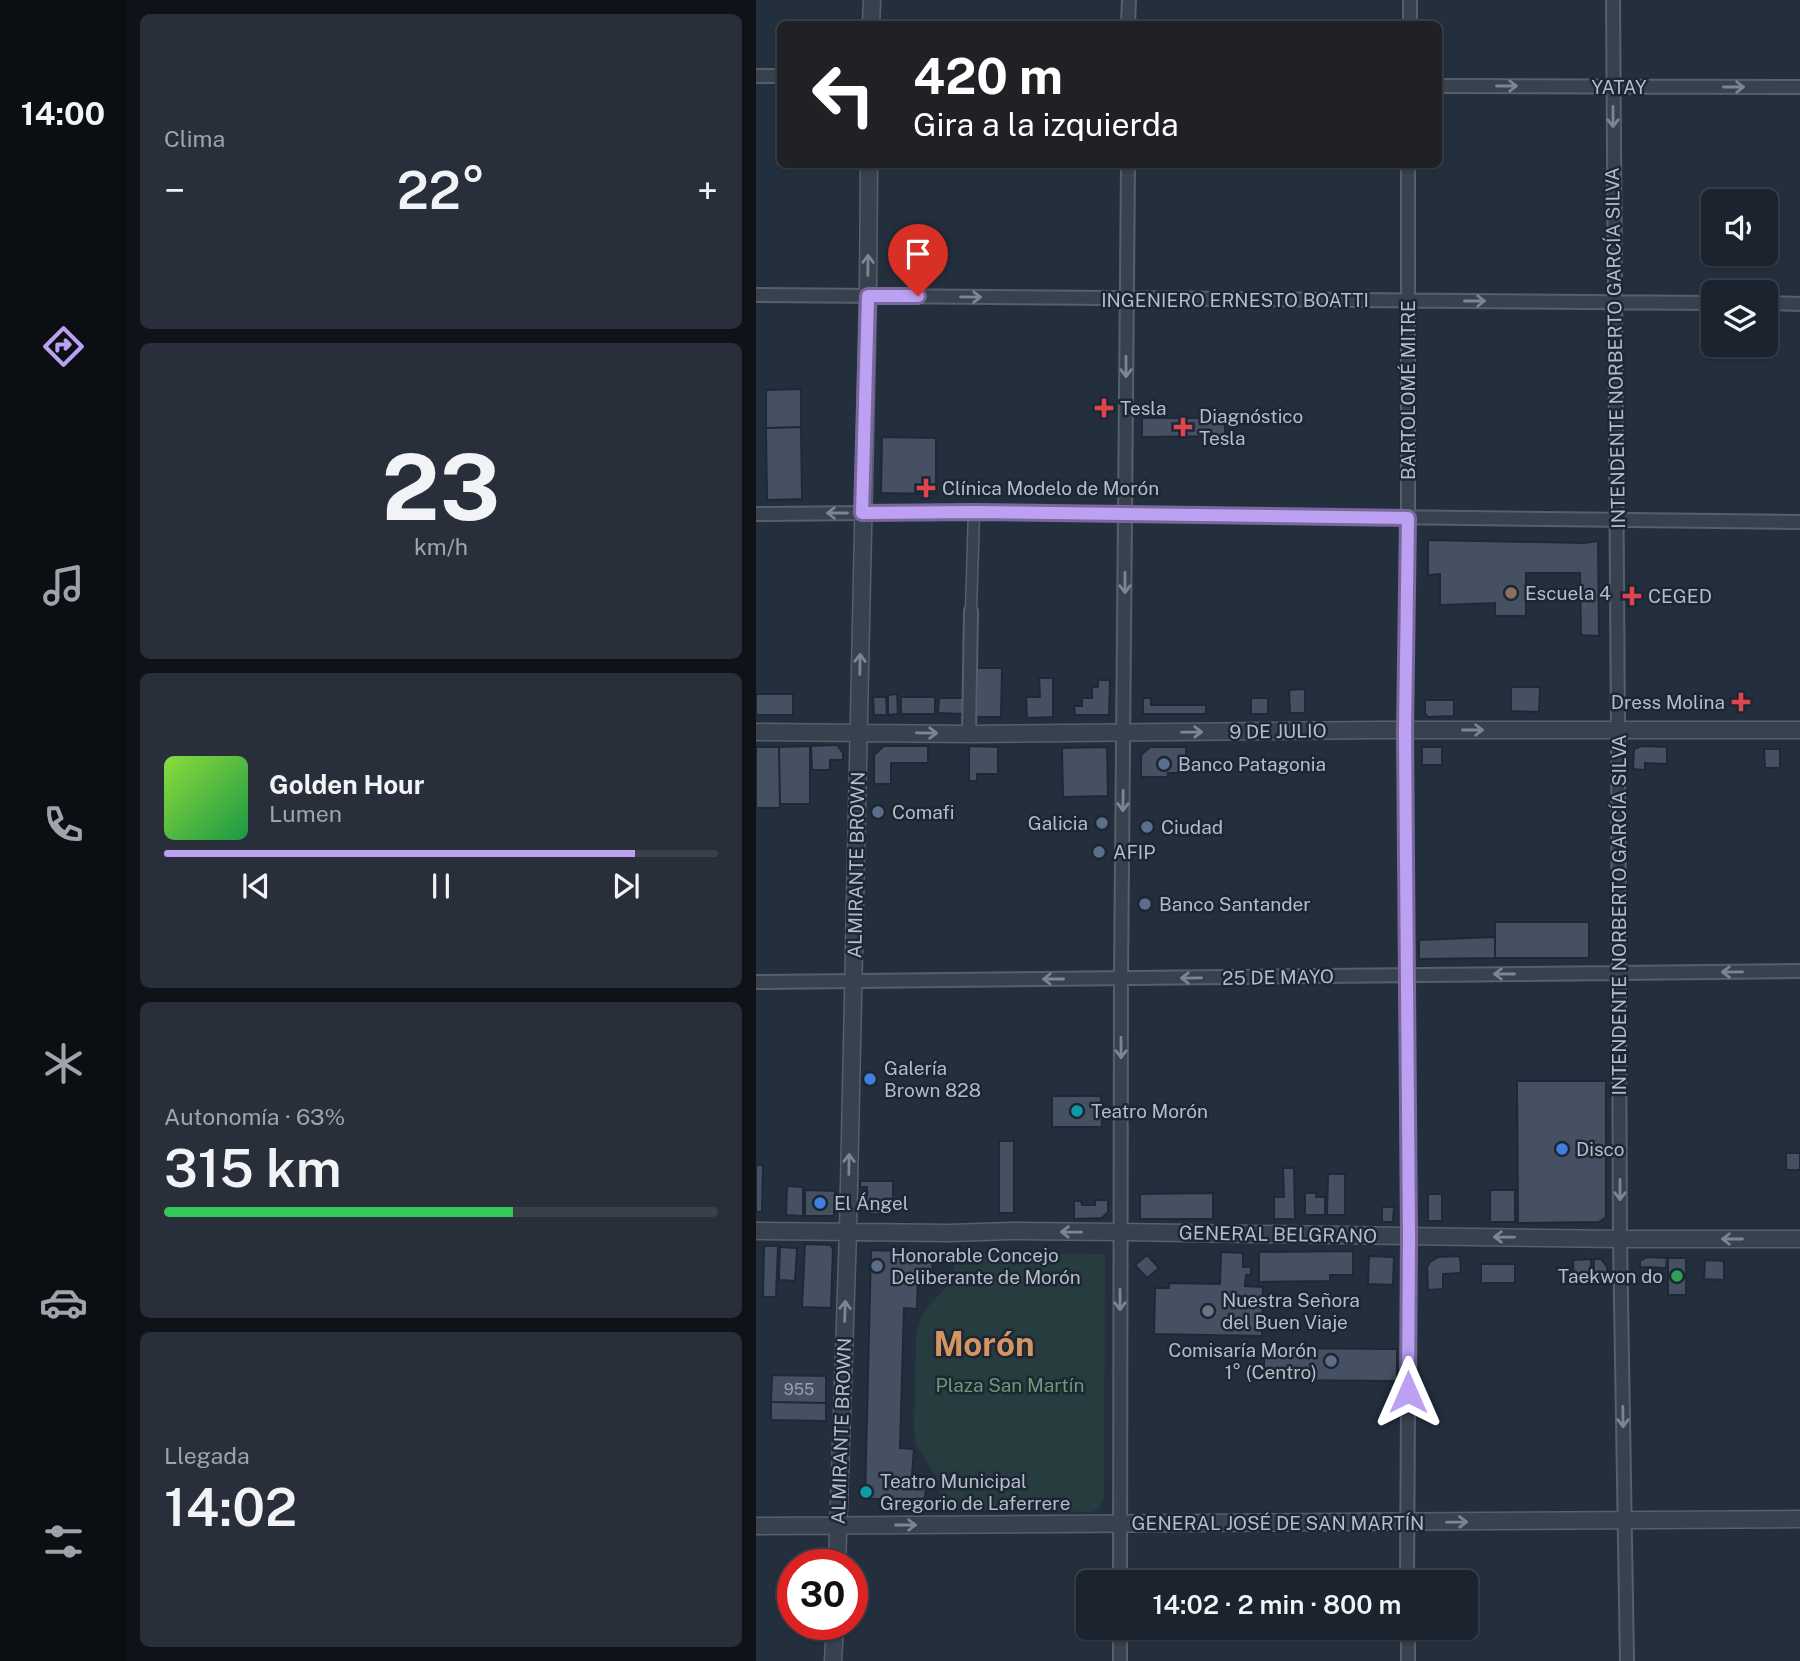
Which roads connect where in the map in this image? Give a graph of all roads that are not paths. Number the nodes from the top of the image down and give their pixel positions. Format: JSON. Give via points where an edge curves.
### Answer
{"nodes":[{"id":1,"x":872,"y":0,"type":"edge"},
{"id":2,"x":1129,"y":0,"type":"edge"},
{"id":3,"x":1410,"y":0,"type":"edge"},
{"id":4,"x":1613,"y":0,"type":"edge"},
{"id":5,"x":872,"y":21,"type":"edge"},
{"id":6,"x":1128,"y":21,"type":"edge"},
{"id":7,"x":1410,"y":21,"type":"edge"},
{"id":8,"x":756,"y":76,"type":"edge"},
{"id":9,"x":777,"y":76,"type":"edge"},
{"id":10,"x":1442,"y":86,"type":"edge"},
{"id":11,"x":1613,"y":87,"type":"junction"},
{"id":12,"x":1800,"y":87,"type":"edge"},
{"id":13,"x":869,"y":168,"type":"edge"},
{"id":14,"x":1128,"y":168,"type":"edge"},
{"id":15,"x":1408,"y":168,"type":"edge"},
{"id":16,"x":756,"y":295,"type":"edge"},
{"id":17,"x":868,"y":296,"type":"junction"},
{"id":18,"x":1127,"y":299,"type":"junction"},
{"id":19,"x":1407,"y":301,"type":"junction"},
{"id":20,"x":1615,"y":302,"type":"junction"},
{"id":21,"x":1701,"y":303,"type":"edge"},
{"id":22,"x":1778,"y":303,"type":"edge"},
{"id":23,"x":1800,"y":304,"type":"edge"},
{"id":24,"x":974,"y":512,"type":"junction"},
{"id":25,"x":862,"y":513,"type":"junction"},
{"id":26,"x":756,"y":514,"type":"edge"},
{"id":27,"x":1125,"y":515,"type":"junction"},
{"id":28,"x":1408,"y":518,"type":"junction"},
{"id":29,"x":1617,"y":521,"type":"junction"},
{"id":30,"x":1800,"y":522,"type":"edge"},
{"id":31,"x":971,"y":611,"type":"joint"},
{"id":32,"x":1618,"y":730,"type":"junction"},
{"id":33,"x":1800,"y":730,"type":"edge"},
{"id":34,"x":1405,"y":731,"type":"junction"},
{"id":35,"x":756,"y":732,"type":"edge"},
{"id":36,"x":859,"y":732,"type":"junction"},
{"id":37,"x":1124,"y":733,"type":"junction"},
{"id":38,"x":969,"y":734,"type":"junction"},
{"id":39,"x":1800,"y":971,"type":"edge"},
{"id":40,"x":1619,"y":973,"type":"junction"},
{"id":41,"x":1406,"y":975,"type":"junction"},
{"id":42,"x":1121,"y":979,"type":"junction"},
{"id":43,"x":853,"y":981,"type":"junction"},
{"id":44,"x":756,"y":982,"type":"edge"},
{"id":45,"x":756,"y":1231,"type":"edge"},
{"id":46,"x":848,"y":1232,"type":"junction"},
{"id":47,"x":1120,"y":1232,"type":"junction"},
{"id":48,"x":1409,"y":1236,"type":"junction"},
{"id":49,"x":1800,"y":1238,"type":"edge"},
{"id":50,"x":1620,"y":1239,"type":"junction"},
{"id":51,"x":1800,"y":1519,"type":"edge"},
{"id":52,"x":1625,"y":1520,"type":"junction"},
{"id":53,"x":1119,"y":1523,"type":"junction"},
{"id":54,"x":1407,"y":1523,"type":"junction"},
{"id":55,"x":756,"y":1525,"type":"edge"},
{"id":56,"x":838,"y":1526,"type":"junction"},
{"id":57,"x":837,"y":1549,"type":"edge"},
{"id":58,"x":1120,"y":1570,"type":"edge"},
{"id":59,"x":1408,"y":1570,"type":"edge"},
{"id":60,"x":834,"y":1640,"type":"edge"},
{"id":61,"x":1120,"y":1640,"type":"edge"},
{"id":62,"x":1408,"y":1640,"type":"edge"},
{"id":63,"x":833,"y":1661,"type":"edge"},
{"id":64,"x":1121,"y":1661,"type":"edge"},
{"id":65,"x":1408,"y":1661,"type":"edge"},
{"id":66,"x":1627,"y":1661,"type":"edge"}],
"edges":[{"from":1,"to":5,"type":"street"},
{"from":2,"to":6,"type":"street"},
{"from":3,"to":7,"type":"street"},
{"from":4,"to":11,"type":"street","name":"INTENDENTE NORBERTO GARCÍA SILVA"},
{"from":8,"to":9,"type":"street"},
{"from":10,"to":11,"type":"street","name":"YATAY","one_way":true},
{"from":11,"to":12,"type":"street","name":"YATAY","one_way":true},
{"from":11,"to":20,"type":"street","name":"INTENDENTE NORBERTO GARCÍA SILVA","one_way":true},
{"from":17,"to":13,"type":"street","name":"ALMIRANTE BROWN","one_way":true},
{"from":14,"to":18,"type":"street"},
{"from":15,"to":19,"type":"street","name":"BARTOLOMÉ MITRE"},
{"from":16,"to":17,"type":"street","name":"INGENIERO ERNESTO BOATTI"},
{"from":17,"to":18,"type":"street","name":"INGENIERO ERNESTO BOATTI","one_way":true},
{"from":17,"to":25,"type":"street","name":"ALMIRANTE BROWN"},
{"from":18,"to":19,"type":"street","name":"INGENIERO ERNESTO BOATTI"},
{"from":18,"to":27,"type":"street","one_way":true},
{"from":19,"to":20,"type":"street","name":"INGENIERO ERNESTO BOATTI","one_way":true},
{"from":19,"to":28,"type":"street","name":"BARTOLOMÉ MITRE"},
{"from":20,"to":21,"type":"street","name":"INGENIERO ERNESTO BOATTI"},
{"from":20,"to":29,"type":"street","name":"INTENDENTE NORBERTO GARCÍA SILVA"},
{"from":22,"to":23,"type":"street"},
{"from":24,"to":25,"type":"street"},
{"from":24,"to":27,"type":"street"},
{"from":24,"to":31,"type":"street"},
{"from":25,"to":26,"type":"street","one_way":true},
{"from":36,"to":25,"type":"street","name":"ALMIRANTE BROWN","one_way":true},
{"from":27,"to":28,"type":"street"},
{"from":27,"to":37,"type":"street","one_way":true},
{"from":28,"to":29,"type":"street"},
{"from":28,"to":34,"type":"street","name":"BARTOLOMÉ MITRE"},
{"from":29,"to":30,"type":"street"},
{"from":29,"to":32,"type":"street","name":"INTENDENTE NORBERTO GARCÍA SILVA"},
{"from":31,"to":38,"type":"street"},
{"from":32,"to":33,"type":"street","name":"9 DE JULIO"},
{"from":34,"to":32,"type":"street","name":"9 DE JULIO","one_way":true},
{"from":32,"to":40,"type":"street","name":"INTENDENTE NORBERTO GARCÍA SILVA"},
{"from":37,"to":34,"type":"street","name":"9 DE JULIO","one_way":true},
{"from":34,"to":41,"type":"street","name":"BARTOLOMÉ MITRE"},
{"from":35,"to":36,"type":"street","name":"9 DE JULIO"},
{"from":36,"to":38,"type":"street","name":"9 DE JULIO","one_way":true},
{"from":36,"to":43,"type":"street","name":"ALMIRANTE BROWN"},
{"from":37,"to":38,"type":"street","name":"9 DE JULIO"},
{"from":37,"to":42,"type":"street","one_way":true},
{"from":39,"to":40,"type":"street","name":"25 DE MAYO","one_way":true},
{"from":40,"to":41,"type":"street","name":"25 DE MAYO","one_way":true},
{"from":40,"to":50,"type":"street","name":"INTENDENTE NORBERTO GARCÍA SILVA","one_way":true},
{"from":41,"to":42,"type":"street","name":"25 DE MAYO","one_way":true},
{"from":41,"to":48,"type":"street","name":"BARTOLOMÉ MITRE"},
{"from":42,"to":43,"type":"street","name":"25 DE MAYO","one_way":true},
{"from":42,"to":47,"type":"street","one_way":true},
{"from":43,"to":44,"type":"street","name":"25 DE MAYO"},
{"from":46,"to":43,"type":"street","name":"ALMIRANTE BROWN","one_way":true},
{"from":45,"to":46,"type":"street","name":"GENERAL BELGRANO"},
{"from":47,"to":46,"type":"street","name":"GENERAL BELGRANO","one_way":true},
{"from":56,"to":46,"type":"street","name":"ALMIRANTE BROWN","one_way":true},
{"from":47,"to":48,"type":"street","name":"GENERAL BELGRANO"},
{"from":47,"to":53,"type":"street","one_way":true},
{"from":50,"to":48,"type":"street","name":"GENERAL BELGRANO","one_way":true},
{"from":48,"to":54,"type":"street","name":"BARTOLOMÉ MITRE"},
{"from":49,"to":50,"type":"street","name":"GENERAL BELGRANO","one_way":true},
{"from":50,"to":52,"type":"street","name":"INTENDENTE NORBERTO GARCÍA SILVA","one_way":true},
{"from":51,"to":52,"type":"street","name":"GENERAL JOSÉ DE SAN MARTÍN"},
{"from":54,"to":52,"type":"street","name":"GENERAL JOSÉ DE SAN MARTÍN","one_way":true},
{"from":52,"to":66,"type":"street","name":"INTENDENTE NORBERTO GARCÍA SILVA"},
{"from":53,"to":54,"type":"street","name":"GENERAL JOSÉ DE SAN MARTÍN"},
{"from":56,"to":53,"type":"street","name":"GENERAL JOSÉ DE SAN MARTÍN","one_way":true},
{"from":53,"to":58,"type":"street"},
{"from":54,"to":59,"type":"street","name":"BARTOLOMÉ MITRE"},
{"from":55,"to":56,"type":"street","name":"GENERAL JOSÉ DE SAN MARTÍN"},
{"from":56,"to":57,"type":"street","name":"ALMIRANTE BROWN"},
{"from":60,"to":63,"type":"street"},
{"from":61,"to":64,"type":"street"},
{"from":62,"to":65,"type":"street"}]}
